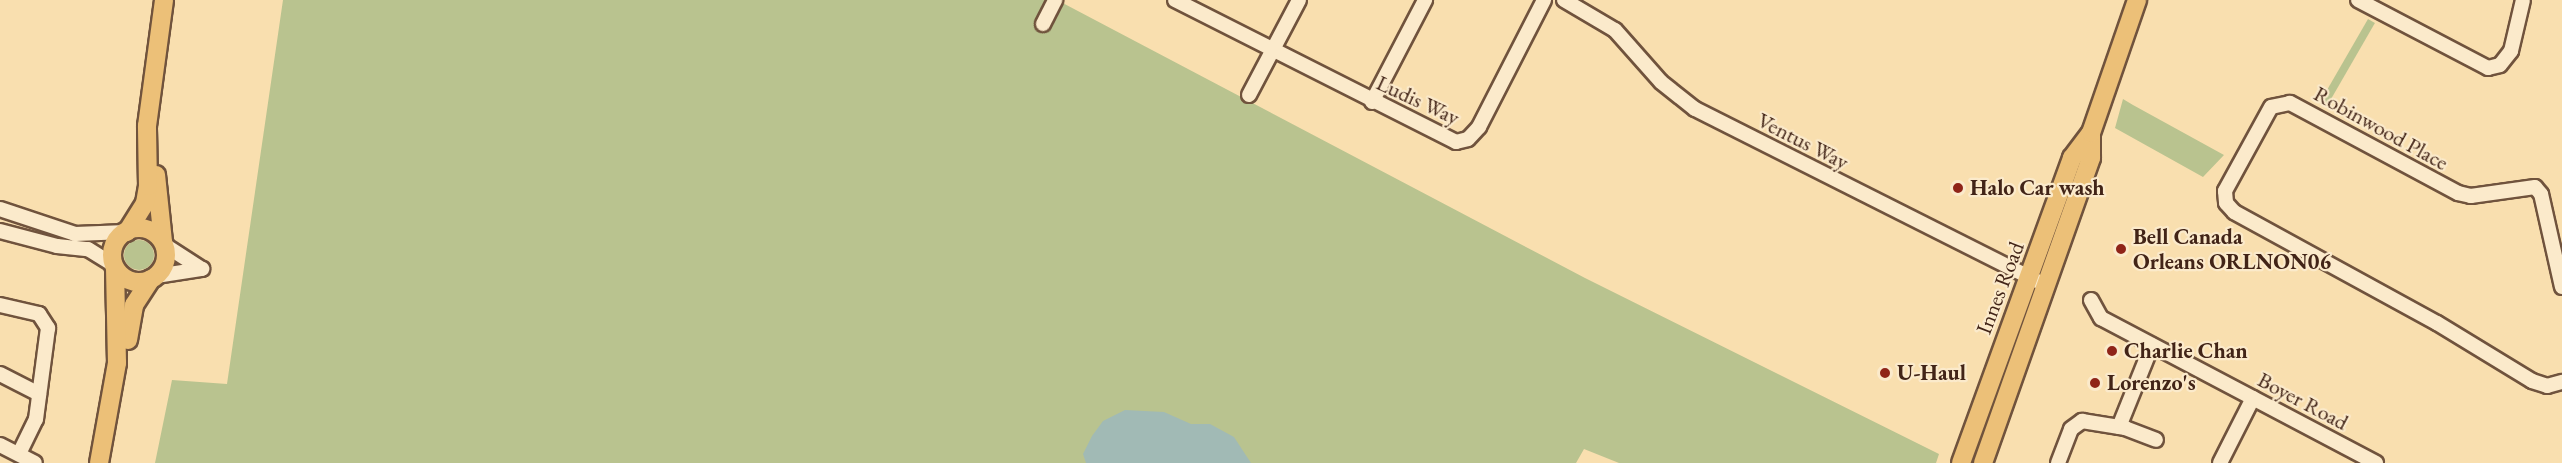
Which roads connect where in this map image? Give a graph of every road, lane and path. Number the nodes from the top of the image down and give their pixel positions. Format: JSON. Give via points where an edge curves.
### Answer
{"nodes":[{"id":1,"x":164,"y":0,"type":"edge"},
{"id":2,"x":1054,"y":0,"type":"edge"},
{"id":3,"x":1174,"y":0,"type":"edge"},
{"id":4,"x":1299,"y":0,"type":"edge"},
{"id":5,"x":1425,"y":0,"type":"edge"},
{"id":6,"x":1544,"y":0,"type":"edge"},
{"id":7,"x":1564,"y":0,"type":"edge"},
{"id":8,"x":2136,"y":0,"type":"edge"},
{"id":9,"x":2358,"y":0,"type":"edge"},
{"id":10,"x":2523,"y":0,"type":"edge"},
{"id":11,"x":1043,"y":24,"type":"dead end"},
{"id":12,"x":1273,"y":51,"type":"junction"},
{"id":13,"x":1249,"y":95,"type":"dead end"},
{"id":14,"x":1372,"y":102,"type":"junction"},
{"id":15,"x":149,"y":110,"type":"junction"},
{"id":16,"x":2091,"y":133,"type":"junction"},
{"id":17,"x":0,"y":209,"type":"edge"},
{"id":18,"x":0,"y":231,"type":"edge"},
{"id":19,"x":126,"y":232,"type":"junction"},
{"id":20,"x":163,"y":243,"type":"junction"},
{"id":21,"x":115,"y":266,"type":"junction"},
{"id":22,"x":2030,"y":277,"type":"junction"},
{"id":23,"x":153,"y":278,"type":"junction"},
{"id":24,"x":2047,"y":287,"type":"junction"},
{"id":25,"x":2562,"y":287,"type":"edge"},
{"id":26,"x":2091,"y":300,"type":"dead end"},
{"id":27,"x":0,"y":305,"type":"edge"},
{"id":28,"x":2152,"y":345,"type":"junction"},
{"id":29,"x":0,"y":374,"type":"edge"},
{"id":30,"x":116,"y":379,"type":"junction"},
{"id":31,"x":2562,"y":382,"type":"edge"},
{"id":32,"x":39,"y":394,"type":"junction"},
{"id":33,"x":2253,"y":398,"type":"junction"},
{"id":34,"x":2119,"y":427,"type":"junction"},
{"id":35,"x":2156,"y":440,"type":"dead end"},
{"id":36,"x":0,"y":445,"type":"edge"},
{"id":37,"x":19,"y":454,"type":"junction"},
{"id":38,"x":35,"y":463,"type":"edge"},
{"id":39,"x":99,"y":463,"type":"edge"},
{"id":40,"x":1960,"y":463,"type":"edge"},
{"id":41,"x":1983,"y":463,"type":"edge"},
{"id":42,"x":2058,"y":463,"type":"edge"},
{"id":43,"x":2220,"y":463,"type":"edge"},
{"id":44,"x":2376,"y":463,"type":"edge"}],
"edges":[{"from":1,"to":15,"type":"main road"},
{"from":2,"to":11,"type":"street"},
{"from":3,"to":12,"type":"street","name":"Ludis Way"},
{"from":4,"to":12,"type":"street"},
{"from":5,"to":14,"type":"street"},
{"from":6,"to":14,"type":"street","name":"Ludis Way","via":[[1481,124],[1466,140],[1445,139]]},
{"from":7,"to":22,"type":"street","name":"Ventus Way","via":[[1615,30],[1661,82],[1695,109]]},
{"from":8,"to":16,"type":"main road","name":"Innes Road"},
{"from":9,"to":10,"type":"street","via":[[2488,68],[2500,65],[2511,51]]},
{"from":12,"to":13,"type":"street"},
{"from":12,"to":14,"type":"street","name":"Ludis Way"},
{"from":15,"to":19,"type":"main road","via":[[145,203]]},
{"from":15,"to":20,"type":"main road"},
{"from":16,"to":22,"type":"main road","name":"Innes Road","via":[[2072,158]]},
{"from":16,"to":24,"type":"main road","name":"Innes Road","via":[[2091,158]]},
{"from":17,"to":19,"type":"street","via":[[75,234]]},
{"from":18,"to":21,"type":"street","via":[[57,246],[88,249]]},
{"from":19,"to":20,"type":"main road","via":[[150,231]]},
{"from":19,"to":21,"type":"main road","via":[[114,248]]},
{"from":20,"to":23,"type":"main road","via":[[165,263]]},
{"from":20,"to":23,"type":"street","via":[[202,269]]},
{"from":21,"to":23,"type":"main road","via":[[127,279]]},
{"from":21,"to":30,"type":"main road","via":[[119,317]]},
{"from":22,"to":24,"type":"street","name":"Ventus Way"},
{"from":22,"to":40,"type":"main road","name":"Innes Road"},
{"from":23,"to":30,"type":"main road","via":[[135,305]]},
{"from":24,"to":41,"type":"main road","name":"Innes Road"},
{"from":25,"to":31,"type":"street","name":"Robinwood Place","via":[[2541,195],[2535,187],[2471,196],[2458,193],[2290,103],[2271,107],[2225,191],[2226,203],[2234,212],[2437,323],[2522,375],[2547,386]]},
{"from":26,"to":28,"type":"street","name":"Boyer Road","via":[[2101,318]]},
{"from":27,"to":32,"type":"street","via":[[34,313],[46,321]]},
{"from":28,"to":33,"type":"street","name":"Boyer Road"},
{"from":28,"to":34,"type":"street"},
{"from":29,"to":32,"type":"street"},
{"from":30,"to":39,"type":"main road"},
{"from":32,"to":37,"type":"street","via":[[34,424]]},
{"from":33,"to":43,"type":"street"},
{"from":33,"to":44,"type":"street","name":"Boyer Road"},
{"from":34,"to":35,"type":"street"},
{"from":34,"to":42,"type":"street","via":[[2090,420],[2076,424]]},
{"from":36,"to":37,"type":"street"},
{"from":37,"to":38,"type":"street"}]}
